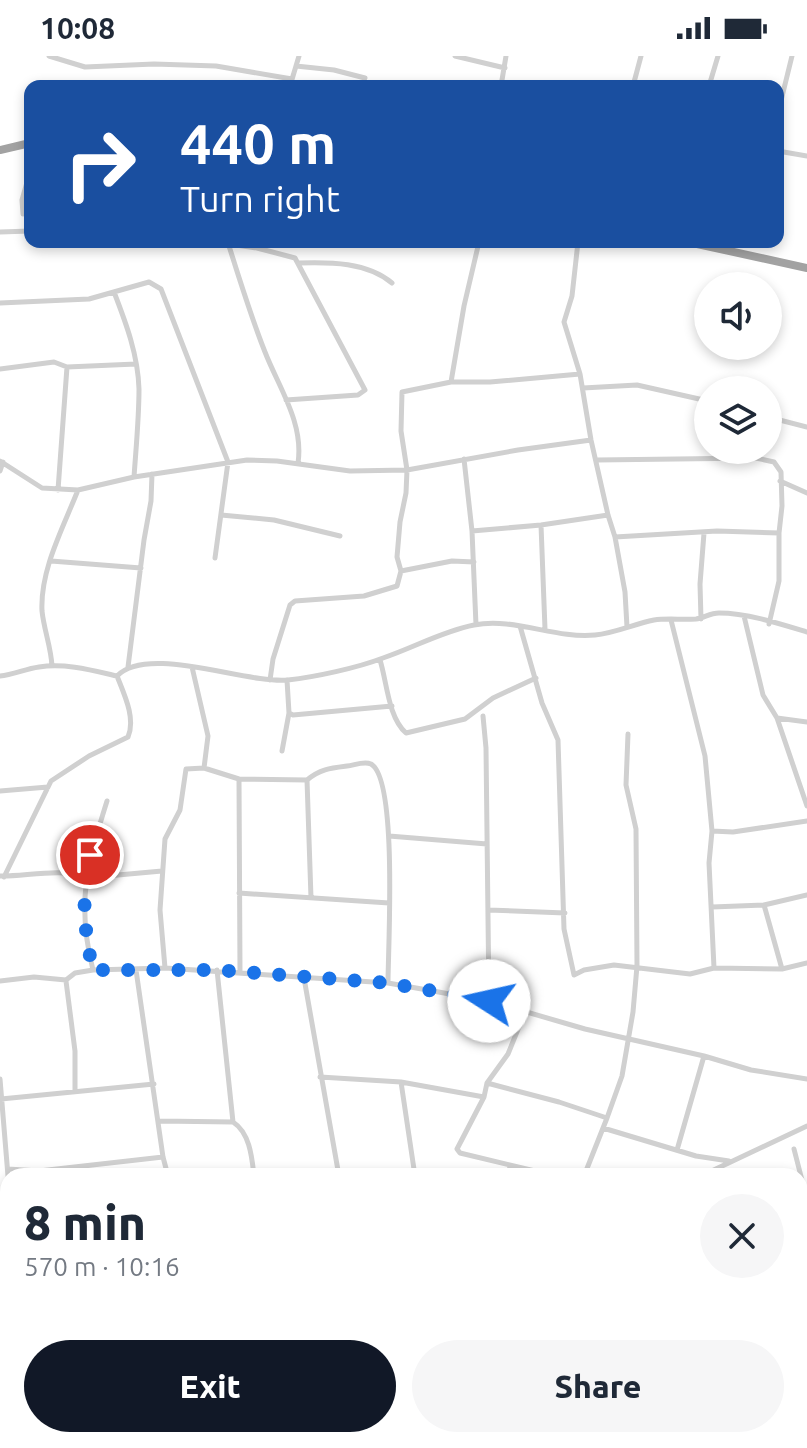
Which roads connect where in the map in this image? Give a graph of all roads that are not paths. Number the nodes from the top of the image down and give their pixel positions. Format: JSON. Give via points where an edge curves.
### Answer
{"nodes":[{"id":1,"x":49,"y":56,"type":"edge"},
{"id":2,"x":180,"y":56,"type":"edge"},
{"id":3,"x":299,"y":56,"type":"edge"},
{"id":4,"x":455,"y":56,"type":"edge"},
{"id":5,"x":506,"y":56,"type":"edge"},
{"id":6,"x":641,"y":56,"type":"edge"},
{"id":7,"x":718,"y":56,"type":"edge"},
{"id":8,"x":792,"y":56,"type":"edge"},
{"id":9,"x":179,"y":65,"type":"junction"},
{"id":10,"x":296,"y":66,"type":"junction"},
{"id":11,"x":505,"y":68,"type":"junction"},
{"id":12,"x":365,"y":78,"type":"dead end"},
{"id":13,"x":278,"y":80,"type":"edge"},
{"id":14,"x":292,"y":80,"type":"edge"},
{"id":15,"x":502,"y":80,"type":"edge"},
{"id":16,"x":635,"y":80,"type":"edge"},
{"id":17,"x":711,"y":80,"type":"edge"},
{"id":18,"x":784,"y":89,"type":"edge"},
{"id":19,"x":24,"y":144,"type":"edge"},
{"id":20,"x":0,"y":150,"type":"edge"},
{"id":21,"x":784,"y":152,"type":"edge"},
{"id":22,"x":807,"y":156,"type":"edge"},
{"id":23,"x":24,"y":193,"type":"edge"},
{"id":24,"x":23,"y":214,"type":"dead end"},
{"id":25,"x":24,"y":231,"type":"edge"},
{"id":26,"x":0,"y":232,"type":"edge"},
{"id":27,"x":230,"y":248,"type":"edge"},
{"id":28,"x":266,"y":248,"type":"edge"},
{"id":29,"x":478,"y":248,"type":"edge"},
{"id":30,"x":577,"y":248,"type":"edge"},
{"id":31,"x":715,"y":248,"type":"edge"},
{"id":32,"x":299,"y":263,"type":"junction"},
{"id":33,"x":807,"y":268,"type":"edge"},
{"id":34,"x":392,"y":283,"type":"dead end"},
{"id":35,"x":114,"y":292,"type":"junction"},
{"id":36,"x":0,"y":303,"type":"edge"},
{"id":37,"x":136,"y":364,"type":"junction"},
{"id":38,"x":67,"y":367,"type":"junction"},
{"id":39,"x":0,"y":369,"type":"edge"},
{"id":40,"x":580,"y":374,"type":"junction"},
{"id":41,"x":451,"y":382,"type":"junction"},
{"id":42,"x":583,"y":388,"type":"junction"},
{"id":43,"x":694,"y":398,"type":"edge"},
{"id":44,"x":286,"y":400,"type":"junction"},
{"id":45,"x":782,"y":421,"type":"edge"},
{"id":46,"x":807,"y":427,"type":"edge"},
{"id":47,"x":591,"y":440,"type":"junction"},
{"id":48,"x":464,"y":459,"type":"junction"},
{"id":49,"x":596,"y":460,"type":"junction"},
{"id":50,"x":2,"y":462,"type":"edge"},
{"id":51,"x":228,"y":462,"type":"junction"},
{"id":52,"x":298,"y":463,"type":"junction"},
{"id":53,"x":407,"y":470,"type":"junction"},
{"id":54,"x":0,"y":471,"type":"edge"},
{"id":55,"x":152,"y":474,"type":"junction"},
{"id":56,"x":134,"y":477,"type":"junction"},
{"id":57,"x":780,"y":481,"type":"junction"},
{"id":58,"x":58,"y":490,"type":"junction"},
{"id":59,"x":78,"y":490,"type":"junction"},
{"id":60,"x":807,"y":493,"type":"edge"},
{"id":61,"x":221,"y":515,"type":"junction"},
{"id":62,"x":608,"y":515,"type":"junction"},
{"id":63,"x":541,"y":525,"type":"junction"},
{"id":64,"x":472,"y":531,"type":"junction"},
{"id":65,"x":704,"y":533,"type":"junction"},
{"id":66,"x":779,"y":533,"type":"junction"},
{"id":67,"x":340,"y":536,"type":"dead end"},
{"id":68,"x":615,"y":537,"type":"junction"},
{"id":69,"x":215,"y":558,"type":"dead end"},
{"id":70,"x":51,"y":561,"type":"junction"},
{"id":71,"x":474,"y":562,"type":"junction"},
{"id":72,"x":141,"y":568,"type":"junction"},
{"id":73,"x":401,"y":571,"type":"junction"},
{"id":74,"x":744,"y":616,"type":"junction"},
{"id":75,"x":701,"y":619,"type":"junction"},
{"id":76,"x":671,"y":620,"type":"junction"},
{"id":77,"x":769,"y":624,"type":"junction"},
{"id":78,"x":476,"y":625,"type":"junction"},
{"id":79,"x":520,"y":626,"type":"junction"},
{"id":80,"x":627,"y":627,"type":"junction"},
{"id":81,"x":545,"y":629,"type":"junction"},
{"id":82,"x":807,"y":632,"type":"edge"},
{"id":83,"x":380,"y":660,"type":"junction"},
{"id":84,"x":52,"y":666,"type":"junction"},
{"id":85,"x":192,"y":667,"type":"junction"},
{"id":86,"x":128,"y":668,"type":"junction"},
{"id":87,"x":0,"y":676,"type":"edge"},
{"id":88,"x":117,"y":676,"type":"junction"},
{"id":89,"x":536,"y":678,"type":"junction"},
{"id":90,"x":270,"y":680,"type":"junction"},
{"id":91,"x":287,"y":680,"type":"junction"},
{"id":92,"x":392,"y":706,"type":"junction"},
{"id":93,"x":289,"y":713,"type":"junction"},
{"id":94,"x":483,"y":716,"type":"dead end"},
{"id":95,"x":777,"y":718,"type":"junction"},
{"id":96,"x":807,"y":722,"type":"edge"},
{"id":97,"x":628,"y":734,"type":"dead end"},
{"id":98,"x":282,"y":751,"type":"dead end"},
{"id":99,"x":204,"y":768,"type":"junction"},
{"id":100,"x":239,"y":779,"type":"junction"},
{"id":101,"x":307,"y":780,"type":"junction"},
{"id":102,"x":48,"y":787,"type":"junction"},
{"id":103,"x":0,"y":791,"type":"edge"},
{"id":104,"x":107,"y":801,"type":"dead end"},
{"id":105,"x":807,"y":804,"type":"edge"},
{"id":106,"x":807,"y":821,"type":"edge"},
{"id":107,"x":712,"y":831,"type":"junction"},
{"id":108,"x":389,"y":836,"type":"junction"},
{"id":109,"x":487,"y":844,"type":"junction"},
{"id":110,"x":162,"y":871,"type":"junction"},
{"id":111,"x":2,"y":876,"type":"edge"},
{"id":112,"x":85,"y":878,"type":"junction"},
{"id":113,"x":239,"y":893,"type":"junction"},
{"id":114,"x":807,"y":895,"type":"edge"},
{"id":115,"x":311,"y":898,"type":"junction"},
{"id":116,"x":389,"y":903,"type":"junction"},
{"id":117,"x":764,"y":905,"type":"junction"},
{"id":118,"x":712,"y":907,"type":"junction"},
{"id":119,"x":488,"y":910,"type":"junction"},
{"id":120,"x":565,"y":913,"type":"junction"},
{"id":121,"x":807,"y":963,"type":"edge"},
{"id":122,"x":637,"y":966,"type":"junction"},
{"id":123,"x":165,"y":968,"type":"junction"},
{"id":124,"x":714,"y":968,"type":"junction"},
{"id":125,"x":782,"y":969,"type":"junction"},
{"id":126,"x":93,"y":970,"type":"junction"},
{"id":127,"x":136,"y":970,"type":"junction"},
{"id":128,"x":217,"y":970,"type":"junction"},
{"id":129,"x":240,"y":972,"type":"junction"},
{"id":130,"x":304,"y":978,"type":"junction"},
{"id":131,"x":66,"y":980,"type":"junction"},
{"id":132,"x":0,"y":981,"type":"edge"},
{"id":133,"x":388,"y":983,"type":"junction"},
{"id":134,"x":489,"y":1001,"type":"junction"},
{"id":135,"x":525,"y":1012,"type":"junction"},
{"id":136,"x":628,"y":1039,"type":"junction"},
{"id":137,"x":704,"y":1056,"type":"junction"},
{"id":138,"x":320,"y":1077,"type":"junction"},
{"id":139,"x":0,"y":1079,"type":"edge"},
{"id":140,"x":807,"y":1079,"type":"edge"},
{"id":141,"x":401,"y":1082,"type":"junction"},
{"id":142,"x":487,"y":1083,"type":"junction"},
{"id":143,"x":154,"y":1084,"type":"junction"},
{"id":144,"x":75,"y":1091,"type":"junction"},
{"id":145,"x":484,"y":1097,"type":"junction"},
{"id":146,"x":1,"y":1099,"type":"edge"},
{"id":147,"x":607,"y":1118,"type":"junction"},
{"id":148,"x":159,"y":1121,"type":"junction"},
{"id":149,"x":233,"y":1122,"type":"junction"},
{"id":150,"x":807,"y":1126,"type":"edge"},
{"id":151,"x":603,"y":1128,"type":"junction"},
{"id":152,"x":794,"y":1149,"type":"dead end"},
{"id":153,"x":677,"y":1150,"type":"junction"},
{"id":154,"x":163,"y":1157,"type":"junction"},
{"id":155,"x":729,"y":1161,"type":"junction"},
{"id":156,"x":510,"y":1167,"type":"joint"},
{"id":157,"x":8,"y":1168,"type":"edge"},
{"id":158,"x":79,"y":1168,"type":"edge"},
{"id":159,"x":166,"y":1168,"type":"edge"},
{"id":160,"x":253,"y":1168,"type":"edge"},
{"id":161,"x":337,"y":1168,"type":"edge"},
{"id":162,"x":414,"y":1168,"type":"edge"},
{"id":163,"x":515,"y":1168,"type":"edge"},
{"id":164,"x":587,"y":1168,"type":"edge"},
{"id":165,"x":716,"y":1168,"type":"edge"},
{"id":166,"x":799,"y":1168,"type":"edge"}],
"edges":[{"from":1,"to":9,"type":"street","via":[[85,67]]},
{"from":2,"to":9,"type":"street"},
{"from":3,"to":10,"type":"street"},
{"from":4,"to":11,"type":"street"},
{"from":5,"to":11,"type":"street"},
{"from":6,"to":16,"type":"street"},
{"from":7,"to":17,"type":"street"},
{"from":8,"to":18,"type":"street"},
{"from":9,"to":13,"type":"street","via":[[216,66]]},
{"from":10,"to":12,"type":"street"},
{"from":10,"to":14,"type":"street"},
{"from":11,"to":15,"type":"street"},
{"from":19,"to":20,"type":"highway"},
{"from":21,"to":22,"type":"street"},
{"from":23,"to":24,"type":"street"},
{"from":25,"to":26,"type":"street"},
{"from":27,"to":44,"type":"street"},
{"from":28,"to":32,"type":"street"},
{"from":29,"to":41,"type":"street"},
{"from":30,"to":40,"type":"street","via":[[564,322]]},
{"from":31,"to":33,"type":"highway"},
{"from":32,"to":34,"type":"street","via":[[358,266]]},
{"from":32,"to":44,"type":"street","via":[[365,390],[358,395]]},
{"from":35,"to":36,"type":"street","via":[[57,303]]},
{"from":35,"to":37,"type":"street"},
{"from":35,"to":51,"type":"street","via":[[149,282],[161,289]]},
{"from":37,"to":38,"type":"street"},
{"from":37,"to":56,"type":"street"},
{"from":38,"to":39,"type":"street","via":[[54,362]]},
{"from":38,"to":58,"type":"street"},
{"from":40,"to":41,"type":"street"},
{"from":40,"to":42,"type":"street"},
{"from":41,"to":53,"type":"street","via":[[402,392]]},
{"from":42,"to":43,"type":"street","via":[[637,385]]},
{"from":42,"to":47,"type":"street"},
{"from":44,"to":52,"type":"street","via":[[301,449]]},
{"from":45,"to":46,"type":"street"},
{"from":47,"to":48,"type":"street"},
{"from":47,"to":49,"type":"street"},
{"from":48,"to":53,"type":"street"},
{"from":48,"to":64,"type":"street"},
{"from":49,"to":57,"type":"street","via":[[767,459],[781,472]]},
{"from":49,"to":62,"type":"street"},
{"from":50,"to":54,"type":"street"},
{"from":50,"to":58,"type":"street","via":[[42,488]]},
{"from":51,"to":52,"type":"street"},
{"from":51,"to":55,"type":"street"},
{"from":51,"to":61,"type":"street"},
{"from":52,"to":53,"type":"street","via":[[350,471]]},
{"from":53,"to":73,"type":"street","via":[[397,557]]},
{"from":55,"to":56,"type":"street"},
{"from":55,"to":72,"type":"street"},
{"from":56,"to":59,"type":"street"},
{"from":57,"to":60,"type":"street"},
{"from":57,"to":66,"type":"street"},
{"from":58,"to":59,"type":"street"},
{"from":59,"to":70,"type":"street"},
{"from":61,"to":67,"type":"street","via":[[274,520]]},
{"from":61,"to":69,"type":"street"},
{"from":62,"to":63,"type":"street"},
{"from":62,"to":68,"type":"street"},
{"from":63,"to":64,"type":"street"},
{"from":63,"to":81,"type":"street"},
{"from":64,"to":71,"type":"street"},
{"from":65,"to":66,"type":"street"},
{"from":65,"to":68,"type":"street"},
{"from":65,"to":75,"type":"street"},
{"from":66,"to":77,"type":"street","via":[[779,581]]},
{"from":68,"to":80,"type":"street"},
{"from":70,"to":72,"type":"street"},
{"from":70,"to":84,"type":"street","via":[[42,608]]},
{"from":71,"to":73,"type":"street"},
{"from":71,"to":78,"type":"street"},
{"from":72,"to":86,"type":"street"},
{"from":73,"to":90,"type":"street","via":[[397,586],[386,592],[290,605]]},
{"from":74,"to":75,"type":"street","via":[[715,614]]},
{"from":74,"to":77,"type":"street"},
{"from":74,"to":95,"type":"street","via":[[763,695]]},
{"from":75,"to":76,"type":"street"},
{"from":76,"to":80,"type":"street"},
{"from":76,"to":107,"type":"street","via":[[702,739]]},
{"from":77,"to":82,"type":"street","via":[[779,622]]},
{"from":78,"to":79,"type":"street"},
{"from":78,"to":83,"type":"street"},
{"from":79,"to":81,"type":"street"},
{"from":79,"to":89,"type":"street"},
{"from":80,"to":81,"type":"street","via":[[593,635]]},
{"from":83,"to":91,"type":"street"},
{"from":83,"to":92,"type":"street"},
{"from":84,"to":87,"type":"street"},
{"from":84,"to":88,"type":"street"},
{"from":85,"to":86,"type":"street","via":[[171,662]]},
{"from":85,"to":90,"type":"street"},
{"from":85,"to":99,"type":"street","via":[[208,736]]},
{"from":86,"to":88,"type":"street"},
{"from":88,"to":102,"type":"street","via":[[130,713],[128,737],[89,756]]},
{"from":89,"to":92,"type":"street","via":[[493,698],[465,719],[413,733],[402,730]]},
{"from":89,"to":120,"type":"street","via":[[558,740]]},
{"from":90,"to":91,"type":"street"},
{"from":91,"to":93,"type":"street"},
{"from":92,"to":93,"type":"street"},
{"from":93,"to":98,"type":"street"},
{"from":94,"to":109,"type":"street"},
{"from":95,"to":96,"type":"street"},
{"from":95,"to":105,"type":"street"},
{"from":97,"to":122,"type":"street","via":[[626,785],[636,829]]},
{"from":99,"to":100,"type":"street"},
{"from":99,"to":110,"type":"street","via":[[186,769],[180,810],[165,839]]},
{"from":100,"to":101,"type":"street"},
{"from":100,"to":113,"type":"street"},
{"from":101,"to":108,"type":"street","via":[[320,770],[372,765],[384,784]]},
{"from":101,"to":115,"type":"street"},
{"from":102,"to":103,"type":"street"},
{"from":102,"to":111,"type":"street"},
{"from":104,"to":112,"type":"street"},
{"from":106,"to":107,"type":"street"},
{"from":107,"to":118,"type":"street"},
{"from":108,"to":109,"type":"street"},
{"from":108,"to":116,"type":"street"},
{"from":109,"to":119,"type":"street"},
{"from":110,"to":112,"type":"street"},
{"from":110,"to":123,"type":"street"},
{"from":111,"to":112,"type":"street"},
{"from":112,"to":126,"type":"street"},
{"from":113,"to":115,"type":"street"},
{"from":113,"to":129,"type":"street"},
{"from":114,"to":117,"type":"street"},
{"from":115,"to":116,"type":"street"},
{"from":116,"to":133,"type":"street"},
{"from":117,"to":118,"type":"street"},
{"from":117,"to":125,"type":"street"},
{"from":118,"to":124,"type":"street"},
{"from":119,"to":120,"type":"street"},
{"from":119,"to":134,"type":"street"},
{"from":120,"to":122,"type":"street","via":[[574,975],[614,965]]},
{"from":121,"to":125,"type":"street"},
{"from":122,"to":124,"type":"street","via":[[690,974]]},
{"from":122,"to":136,"type":"street"},
{"from":123,"to":127,"type":"street"},
{"from":123,"to":128,"type":"street"},
{"from":124,"to":125,"type":"street"},
{"from":126,"to":127,"type":"street"},
{"from":126,"to":131,"type":"street"},
{"from":127,"to":143,"type":"street"},
{"from":128,"to":129,"type":"street"},
{"from":128,"to":149,"type":"street"},
{"from":129,"to":130,"type":"street"},
{"from":130,"to":133,"type":"street"},
{"from":130,"to":138,"type":"street"},
{"from":131,"to":132,"type":"street"},
{"from":131,"to":144,"type":"street"},
{"from":133,"to":134,"type":"street"},
{"from":134,"to":135,"type":"street"},
{"from":135,"to":136,"type":"street"},
{"from":135,"to":142,"type":"street","via":[[508,1054]]},
{"from":136,"to":137,"type":"street"},
{"from":136,"to":147,"type":"street"},
{"from":137,"to":140,"type":"street"},
{"from":137,"to":153,"type":"street"},
{"from":138,"to":141,"type":"street"},
{"from":138,"to":161,"type":"street"},
{"from":139,"to":146,"type":"street"},
{"from":141,"to":145,"type":"street"},
{"from":141,"to":162,"type":"street"},
{"from":142,"to":145,"type":"street"},
{"from":142,"to":147,"type":"street"},
{"from":143,"to":144,"type":"street"},
{"from":143,"to":148,"type":"street"},
{"from":144,"to":146,"type":"street"},
{"from":145,"to":156,"type":"street","via":[[457,1149]]},
{"from":146,"to":157,"type":"street"},
{"from":147,"to":151,"type":"street"},
{"from":148,"to":149,"type":"street"},
{"from":148,"to":154,"type":"street"},
{"from":149,"to":160,"type":"street","via":[[241,1129]]},
{"from":150,"to":155,"type":"street"},
{"from":151,"to":153,"type":"street"},
{"from":151,"to":164,"type":"street"},
{"from":152,"to":166,"type":"street"},
{"from":153,"to":155,"type":"street"},
{"from":154,"to":158,"type":"street"},
{"from":154,"to":159,"type":"street"},
{"from":155,"to":165,"type":"street"},
{"from":156,"to":163,"type":"street"}]}
